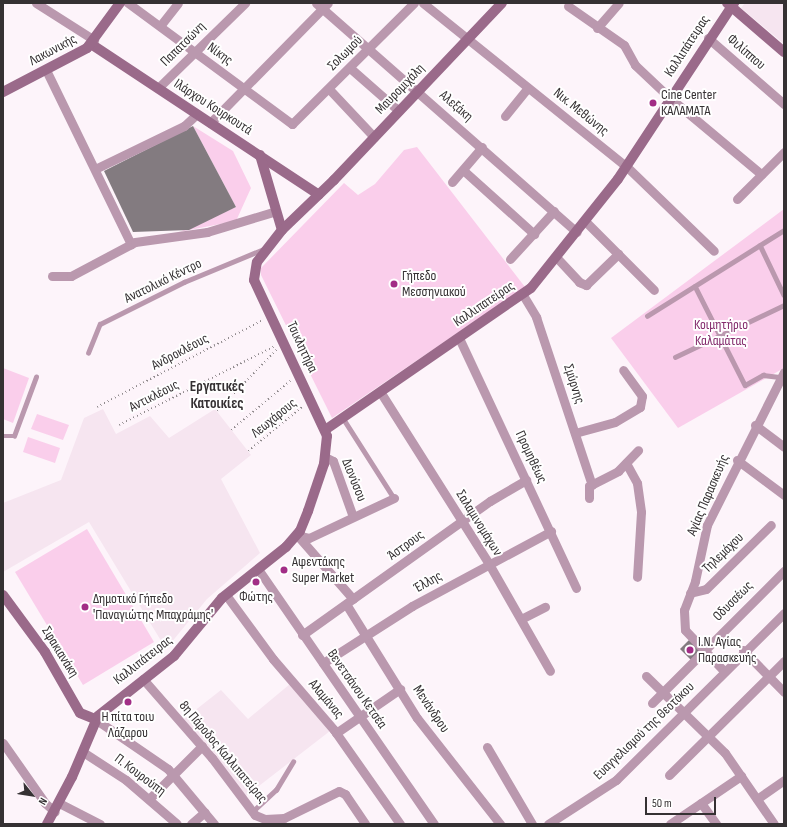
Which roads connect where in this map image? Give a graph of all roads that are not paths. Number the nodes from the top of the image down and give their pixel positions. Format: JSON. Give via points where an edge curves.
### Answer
{"nodes":[{"id":1,"x":120,"y":3,"type":"edge"},
{"id":2,"x":128,"y":3,"type":"edge"},
{"id":3,"x":178,"y":3,"type":"edge"},
{"id":4,"x":245,"y":3,"type":"edge"},
{"id":5,"x":414,"y":3,"type":"edge"},
{"id":6,"x":423,"y":3,"type":"edge"},
{"id":7,"x":502,"y":3,"type":"edge"},
{"id":8,"x":620,"y":3,"type":"edge"},
{"id":9,"x":731,"y":4,"type":"edge"},
{"id":10,"x":42,"y":5,"type":"edge"},
{"id":11,"x":322,"y":5,"type":"edge"},
{"id":12,"x":568,"y":6,"type":"dead end"},
{"id":13,"x":160,"y":26,"type":"junction"},
{"id":14,"x":597,"y":28,"type":"junction"},
{"id":15,"x":708,"y":38,"type":"junction"},
{"id":16,"x":467,"y":40,"type":"junction"},
{"id":17,"x":92,"y":42,"type":"junction"},
{"id":18,"x":369,"y":49,"type":"junction"},
{"id":19,"x":784,"y":52,"type":"edge"},
{"id":20,"x":195,"y":53,"type":"junction"},
{"id":21,"x":350,"y":68,"type":"junction"},
{"id":22,"x":46,"y":70,"type":"junction"},
{"id":23,"x":158,"y":88,"type":"junction"},
{"id":24,"x":528,"y":88,"type":"junction"},
{"id":25,"x":244,"y":89,"type":"junction"},
{"id":26,"x":329,"y":89,"type":"junction"},
{"id":27,"x":417,"y":91,"type":"junction"},
{"id":28,"x":3,"y":92,"type":"edge"},
{"id":29,"x":670,"y":98,"type":"junction"},
{"id":30,"x":784,"y":104,"type":"edge"},
{"id":31,"x":399,"y":111,"type":"junction"},
{"id":32,"x":197,"y":114,"type":"junction"},
{"id":33,"x":505,"y":116,"type":"dead end"},
{"id":34,"x":210,"y":123,"type":"junction"},
{"id":35,"x":296,"y":123,"type":"joint"},
{"id":36,"x":374,"y":137,"type":"junction"},
{"id":37,"x":482,"y":147,"type":"junction"},
{"id":38,"x":784,"y":152,"type":"edge"},
{"id":39,"x":260,"y":155,"type":"junction"},
{"id":40,"x":626,"y":166,"type":"junction"},
{"id":41,"x":95,"y":169,"type":"junction"},
{"id":42,"x":462,"y":170,"type":"junction"},
{"id":43,"x":761,"y":174,"type":"junction"},
{"id":44,"x":452,"y":182,"type":"dead end"},
{"id":45,"x":319,"y":194,"type":"junction"},
{"id":46,"x":737,"y":199,"type":"dead end"},
{"id":47,"x":554,"y":211,"type":"junction"},
{"id":48,"x":276,"y":212,"type":"junction"},
{"id":49,"x":586,"y":222,"type":"junction"},
{"id":50,"x":282,"y":230,"type":"junction"},
{"id":51,"x":784,"y":230,"type":"edge"},
{"id":52,"x":577,"y":232,"type":"junction"},
{"id":53,"x":534,"y":234,"type":"junction"},
{"id":54,"x":131,"y":244,"type":"junction"},
{"id":55,"x":760,"y":245,"type":"junction"},
{"id":56,"x":266,"y":248,"type":"junction"},
{"id":57,"x":714,"y":251,"type":"dead end"},
{"id":58,"x":618,"y":254,"type":"junction"},
{"id":59,"x":510,"y":258,"type":"dead end"},
{"id":60,"x":557,"y":258,"type":"junction"},
{"id":61,"x":52,"y":276,"type":"dead end"},
{"id":62,"x":254,"y":276,"type":"joint"},
{"id":63,"x":695,"y":286,"type":"junction"},
{"id":64,"x":654,"y":290,"type":"dead end"},
{"id":65,"x":523,"y":295,"type":"junction"},
{"id":66,"x":784,"y":295,"type":"edge"},
{"id":67,"x":784,"y":305,"type":"edge"},
{"id":68,"x":647,"y":316,"type":"dead end"},
{"id":69,"x":720,"y":336,"type":"junction"},
{"id":70,"x":459,"y":338,"type":"junction"},
{"id":71,"x":88,"y":353,"type":"dead end"},
{"id":72,"x":675,"y":357,"type":"dead end"},
{"id":73,"x":623,"y":370,"type":"dead end"},
{"id":74,"x":780,"y":376,"type":"edge"},
{"id":75,"x":36,"y":378,"type":"dead end"},
{"id":76,"x":784,"y":387,"type":"edge"},
{"id":77,"x":380,"y":392,"type":"junction"},
{"id":78,"x":343,"y":418,"type":"junction"},
{"id":79,"x":755,"y":425,"type":"junction"},
{"id":80,"x":325,"y":430,"type":"junction"},
{"id":81,"x":575,"y":433,"type":"junction"},
{"id":82,"x":3,"y":436,"type":"edge"},
{"id":83,"x":784,"y":447,"type":"edge"},
{"id":84,"x":638,"y":450,"type":"dead end"},
{"id":85,"x":325,"y":458,"type":"junction"},
{"id":86,"x":737,"y":460,"type":"junction"},
{"id":87,"x":626,"y":464,"type":"junction"},
{"id":88,"x":526,"y":480,"type":"junction"},
{"id":89,"x":592,"y":485,"type":"junction"},
{"id":90,"x":784,"y":495,"type":"edge"},
{"id":91,"x":394,"y":498,"type":"joint"},
{"id":92,"x":589,"y":498,"type":"dead end"},
{"id":93,"x":353,"y":517,"type":"junction"},
{"id":94,"x":462,"y":522,"type":"junction"},
{"id":95,"x":771,"y":525,"type":"dead end"},
{"id":96,"x":551,"y":532,"type":"junction"},
{"id":97,"x":297,"y":535,"type":"junction"},
{"id":98,"x":489,"y":564,"type":"junction"},
{"id":99,"x":258,"y":569,"type":"junction"},
{"id":100,"x":784,"y":571,"type":"edge"},
{"id":101,"x":637,"y":577,"type":"dead end"},
{"id":102,"x":576,"y":588,"type":"dead end"},
{"id":103,"x":690,"y":593,"type":"junction"},
{"id":104,"x":226,"y":594,"type":"junction"},
{"id":105,"x":3,"y":595,"type":"edge"},
{"id":106,"x":350,"y":602,"type":"junction"},
{"id":107,"x":546,"y":607,"type":"dead end"},
{"id":108,"x":784,"y":613,"type":"edge"},
{"id":109,"x":521,"y":619,"type":"junction"},
{"id":110,"x":302,"y":635,"type":"junction"},
{"id":111,"x":367,"y":635,"type":"junction"},
{"id":112,"x":704,"y":650,"type":"junction"},
{"id":113,"x":743,"y":650,"type":"junction"},
{"id":114,"x":784,"y":661,"type":"edge"},
{"id":115,"x":323,"y":664,"type":"junction"},
{"id":116,"x":723,"y":670,"type":"junction"},
{"id":117,"x":550,"y":671,"type":"dead end"},
{"id":118,"x":646,"y":676,"type":"dead end"},
{"id":119,"x":769,"y":676,"type":"junction"},
{"id":120,"x":143,"y":679,"type":"junction"},
{"id":121,"x":400,"y":689,"type":"junction"},
{"id":122,"x":663,"y":692,"type":"junction"},
{"id":123,"x":784,"y":692,"type":"edge"},
{"id":124,"x":652,"y":704,"type":"dead end"},
{"id":125,"x":685,"y":714,"type":"junction"},
{"id":126,"x":359,"y":717,"type":"junction"},
{"id":127,"x":95,"y":719,"type":"junction"},
{"id":128,"x":336,"y":733,"type":"junction"},
{"id":129,"x":707,"y":737,"type":"junction"},
{"id":130,"x":202,"y":746,"type":"junction"},
{"id":131,"x":487,"y":747,"type":"dead end"},
{"id":132,"x":4,"y":748,"type":"edge"},
{"id":133,"x":83,"y":752,"type":"junction"},
{"id":134,"x":293,"y":762,"type":"dead end"},
{"id":135,"x":173,"y":774,"type":"junction"},
{"id":136,"x":669,"y":775,"type":"dead end"},
{"id":137,"x":741,"y":776,"type":"junction"},
{"id":138,"x":784,"y":780,"type":"edge"},
{"id":139,"x":149,"y":799,"type":"junction"},
{"id":140,"x":757,"y":799,"type":"junction"},
{"id":141,"x":701,"y":803,"type":"junction"},
{"id":142,"x":57,"y":807,"type":"junction"},
{"id":143,"x":205,"y":812,"type":"junction"},
{"id":144,"x":252,"y":812,"type":"junction"},
{"id":145,"x":770,"y":823,"type":"edge"},
{"id":146,"x":46,"y":824,"type":"edge"},
{"id":147,"x":100,"y":824,"type":"edge"},
{"id":148,"x":177,"y":824,"type":"edge"},
{"id":149,"x":191,"y":824,"type":"edge"},
{"id":150,"x":214,"y":824,"type":"edge"},
{"id":151,"x":365,"y":824,"type":"edge"},
{"id":152,"x":400,"y":824,"type":"edge"},
{"id":153,"x":434,"y":824,"type":"edge"},
{"id":154,"x":500,"y":824,"type":"edge"},
{"id":155,"x":532,"y":824,"type":"edge"},
{"id":156,"x":548,"y":824,"type":"edge"},
{"id":157,"x":670,"y":824,"type":"edge"},
{"id":158,"x":716,"y":824,"type":"edge"}],
"edges":[{"from":1,"to":17,"type":"street","name":"Λακωνικής"},
{"from":2,"to":13,"type":"street","name":"Νίκης"},
{"from":3,"to":13,"type":"street"},
{"from":4,"to":20,"type":"street","name":"Παπατσώνη"},
{"from":5,"to":18,"type":"street","name":"Σολωμού"},
{"from":6,"to":16,"type":"street","name":"Νικ. Μεθώνης"},
{"from":7,"to":16,"type":"street","name":"Μαυρομιχάλη"},
{"from":8,"to":14,"type":"street"},
{"from":9,"to":15,"type":"street","name":"Καλλιπάτειρας"},
{"from":9,"to":19,"type":"street"},
{"from":10,"to":17,"type":"street"},
{"from":11,"to":18,"type":"street","name":"Αλεξάκη"},
{"from":11,"to":25,"type":"street"},
{"from":12,"to":14,"type":"street"},
{"from":13,"to":20,"type":"street","name":"Νίκης"},
{"from":14,"to":29,"type":"street","via":[[624,45],[635,65]]},
{"from":15,"to":29,"type":"street","name":"Καλλιπάτειρας"},
{"from":15,"to":30,"type":"street","name":"Φιλίππου"},
{"from":16,"to":24,"type":"street","name":"Νικ. Μεθώνης"},
{"from":16,"to":27,"type":"street","name":"Μαυρομιχάλη"},
{"from":17,"to":22,"type":"street","name":"Λακωνικής"},
{"from":17,"to":23,"type":"street","name":"Ιλάρχου Κουρκουτά"},
{"from":18,"to":21,"type":"street","name":"Σολωμού"},
{"from":18,"to":27,"type":"street","name":"Αλεξάκη"},
{"from":20,"to":23,"type":"street","name":"Παπατσώνη"},
{"from":20,"to":25,"type":"street","name":"Νίκης"},
{"from":21,"to":26,"type":"street","name":"Σολωμού"},
{"from":21,"to":31,"type":"street"},
{"from":22,"to":28,"type":"street","name":"Λακωνικής"},
{"from":22,"to":41,"type":"street"},
{"from":23,"to":32,"type":"street","name":"Ιλάρχου Κουρκουτά"},
{"from":24,"to":33,"type":"street"},
{"from":24,"to":40,"type":"street","name":"Νικ. Μεθώνης"},
{"from":25,"to":34,"type":"street"},
{"from":25,"to":35,"type":"street","name":"Νίκης","via":[[290,123]]},
{"from":26,"to":35,"type":"street","name":"Σολωμού"},
{"from":26,"to":36,"type":"street"},
{"from":27,"to":31,"type":"street","name":"Μαυρομιχάλη"},
{"from":27,"to":37,"type":"street","name":"Αλεξάκη"},
{"from":29,"to":40,"type":"street","name":"Καλλιπάτειρας"},
{"from":29,"to":43,"type":"street"},
{"from":31,"to":36,"type":"street","name":"Μαυρομιχάλη"},
{"from":32,"to":34,"type":"street","name":"Ιλάρχου Κουρκουτά"},
{"from":32,"to":41,"type":"street","via":[[184,126]]},
{"from":34,"to":39,"type":"street","name":"Ιλάρχου Κουρκουτά"},
{"from":36,"to":45,"type":"street","name":"Μαυρομιχάλη"},
{"from":37,"to":42,"type":"street"},
{"from":37,"to":47,"type":"street","name":"Αλεξάκη"},
{"from":38,"to":43,"type":"street"},
{"from":39,"to":45,"type":"street","name":"Ιλάρχου Κουρκουτά"},
{"from":39,"to":48,"type":"street"},
{"from":40,"to":49,"type":"street","name":"Καλλιπατείρας"},
{"from":40,"to":57,"type":"street","name":"Νικ. Μεθώνης"},
{"from":41,"to":54,"type":"street"},
{"from":42,"to":44,"type":"street"},
{"from":42,"to":53,"type":"street"},
{"from":43,"to":46,"type":"street"},
{"from":45,"to":50,"type":"street","name":"Μαυρομιχάλη"},
{"from":47,"to":52,"type":"street","name":"Αλεξάκη"},
{"from":47,"to":53,"type":"street"},
{"from":48,"to":50,"type":"street"},
{"from":48,"to":54,"type":"street","via":[[208,232]]},
{"from":49,"to":52,"type":"street","name":"Καλλιπατείρας"},
{"from":49,"to":58,"type":"street"},
{"from":50,"to":56,"type":"street","name":"Μαυρομιχάλη"},
{"from":51,"to":55,"type":"lane"},
{"from":52,"to":60,"type":"street","name":"Καλλιπατείρας"},
{"from":53,"to":59,"type":"street"},
{"from":54,"to":61,"type":"street","via":[[71,276]]},
{"from":55,"to":63,"type":"lane"},
{"from":55,"to":66,"type":"lane"},
{"from":56,"to":62,"type":"street","name":"Μαυρομιχάλη"},
{"from":56,"to":71,"type":"lane","name":"Ανατολικό Κέντρο","via":[[184,282],[100,324]]},
{"from":58,"to":60,"type":"street","via":[[586,285],[579,282]]},
{"from":58,"to":64,"type":"street"},
{"from":60,"to":65,"type":"street","name":"Καλλιπατείρας"},
{"from":62,"to":80,"type":"street","name":"Τσικλητήρα"},
{"from":63,"to":68,"type":"lane"},
{"from":63,"to":69,"type":"lane"},
{"from":65,"to":70,"type":"street","name":"Καλλιπατείρας"},
{"from":65,"to":81,"type":"street","name":"Σμύρνης","via":[[536,317]]},
{"from":67,"to":69,"type":"lane"},
{"from":69,"to":72,"type":"lane"},
{"from":69,"to":74,"type":"lane","via":[[745,385],[763,376]]},
{"from":70,"to":77,"type":"street","name":"Καλλιπατείρας"},
{"from":70,"to":88,"type":"street","name":"Προμηθέως"},
{"from":73,"to":81,"type":"street","via":[[642,396],[640,407],[614,422]]},
{"from":74,"to":76,"type":"street"},
{"from":74,"to":79,"type":"street","name":"Αγίας Παρασκευής"},
{"from":75,"to":82,"type":"lane","via":[[14,436],[10,439]]},
{"from":77,"to":78,"type":"street","name":"Καλλιπατείρας"},
{"from":77,"to":94,"type":"street","name":"Σαλαμινομάχων"},
{"from":78,"to":80,"type":"street","name":"Καλλιπατείρας"},
{"from":78,"to":91,"type":"lane"},
{"from":79,"to":83,"type":"street"},
{"from":79,"to":86,"type":"street","name":"Αγίας Παρασκευής"},
{"from":80,"to":85,"type":"street","name":"Καλλιπάτειρας"},
{"from":81,"to":89,"type":"street","name":"Σμύρνης"},
{"from":84,"to":87,"type":"street"},
{"from":85,"to":93,"type":"street","name":"Διονύσου","via":[[333,461]]},
{"from":85,"to":97,"type":"street","name":"Καλλιπάτειρας"},
{"from":86,"to":90,"type":"street"},
{"from":86,"to":103,"type":"street","name":"Αγίας Παρασκευής","via":[[704,535]]},
{"from":87,"to":89,"type":"street","via":[[613,475]]},
{"from":87,"to":101,"type":"street","via":[[639,497],[641,536]]},
{"from":88,"to":94,"type":"street","name":"Άστρους"},
{"from":88,"to":96,"type":"street","name":"Προμηθέως"},
{"from":89,"to":92,"type":"street"},
{"from":91,"to":93,"type":"street"},
{"from":93,"to":97,"type":"street","via":[[309,538]]},
{"from":94,"to":98,"type":"street","name":"Σαλαμινομάχων"},
{"from":94,"to":106,"type":"street","name":"Άστρους"},
{"from":95,"to":103,"type":"street","name":"Τηλεμάχου","via":[[706,588]]},
{"from":96,"to":98,"type":"street","name":"Έλλης"},
{"from":96,"to":102,"type":"street","name":"Προμηθέως"},
{"from":97,"to":99,"type":"street","name":"Καλλιπάτειρας"},
{"from":97,"to":106,"type":"street","name":"Μενάνδρου"},
{"from":98,"to":109,"type":"street","name":"Σαλαμινομάχων"},
{"from":98,"to":111,"type":"street","name":"Έλλης"},
{"from":99,"to":104,"type":"street","name":"Καλλιπάτειρας"},
{"from":99,"to":110,"type":"street","name":"Βενετσάνου Κετσέα"},
{"from":100,"to":112,"type":"street","name":"Οδυσσέως"},
{"from":103,"to":112,"type":"street","name":"Αγίας Παρασκευής","via":[[683,626]]},
{"from":104,"to":120,"type":"street","name":"Καλλιπάτειρας","via":[[180,651]]},
{"from":104,"to":128,"type":"street","name":"Αλαμάνας","via":[[272,659]]},
{"from":105,"to":127,"type":"street","name":"Σφακιανάκη","via":[[45,652],[80,713]]},
{"from":106,"to":110,"type":"street","name":"Άστρους"},
{"from":106,"to":111,"type":"street","name":"Μενάνδρου"},
{"from":107,"to":109,"type":"street"},
{"from":108,"to":113,"type":"street","name":"Ευαγγελισμού της Θεοτόκου"},
{"from":109,"to":117,"type":"street","name":"Σαλαμινομάχων"},
{"from":110,"to":115,"type":"street","name":"Βενετσάνου Κετσέα"},
{"from":111,"to":115,"type":"street","name":"Έλλης"},
{"from":111,"to":121,"type":"street","name":"Μενάνδρου"},
{"from":112,"to":116,"type":"street","name":"Αγίας Παρασκευής"},
{"from":112,"to":122,"type":"street","name":"Οδυσσέως"},
{"from":113,"to":116,"type":"street","name":"Ευαγγελισμού της Θεοτόκου"},
{"from":113,"to":119,"type":"street"},
{"from":114,"to":119,"type":"street"},
{"from":115,"to":126,"type":"street","name":"Βενετσάνου Κετσέα"},
{"from":116,"to":125,"type":"street","name":"Ευαγγελισμού της Θεοτόκου"},
{"from":118,"to":122,"type":"street"},
{"from":119,"to":123,"type":"street"},
{"from":119,"to":129,"type":"street"},
{"from":120,"to":127,"type":"street","name":"Καλλιπάτειρας"},
{"from":120,"to":130,"type":"street","name":"8η Πάροδος Καλλιπατείρας"},
{"from":121,"to":126,"type":"street"},
{"from":121,"to":154,"type":"street","name":"Μενάνδρου","via":[[428,732]]},
{"from":122,"to":124,"type":"street","name":"Οδυσσέως"},
{"from":122,"to":125,"type":"street"},
{"from":125,"to":129,"type":"street"},
{"from":125,"to":156,"type":"street","name":"Ευαγγελισμού της Θεοτόκου","via":[[604,790]]},
{"from":126,"to":128,"type":"street"},
{"from":126,"to":153,"type":"street","name":"Βενετσάνου Κετσέα"},
{"from":127,"to":133,"type":"street"},
{"from":127,"to":135,"type":"street"},
{"from":128,"to":152,"type":"street","name":"Αλαμάνας"},
{"from":129,"to":136,"type":"street"},
{"from":129,"to":137,"type":"street"},
{"from":130,"to":135,"type":"street"},
{"from":130,"to":144,"type":"street","name":"8η Πάροδος Καλλιπατείρας"},
{"from":131,"to":155,"type":"street"},
{"from":132,"to":142,"type":"street","via":[[45,803]]},
{"from":133,"to":139,"type":"street","name":"Π. Κουρούπη"},
{"from":133,"to":142,"type":"street"},
{"from":134,"to":144,"type":"lane","via":[[276,790]]},
{"from":135,"to":139,"type":"street"},
{"from":135,"to":143,"type":"street"},
{"from":137,"to":140,"type":"street"},
{"from":137,"to":141,"type":"street"},
{"from":138,"to":140,"type":"street"},
{"from":139,"to":148,"type":"street","name":"Π. Κουρούπη"},
{"from":140,"to":145,"type":"street"},
{"from":141,"to":157,"type":"street"},
{"from":141,"to":158,"type":"street"},
{"from":142,"to":146,"type":"street"},
{"from":142,"to":147,"type":"street"},
{"from":143,"to":149,"type":"street"},
{"from":143,"to":150,"type":"street"},
{"from":144,"to":151,"type":"street","name":"8η Πάροδος Καλλιπατείρας","via":[[266,819],[284,818],[338,791],[345,794]]}]}
